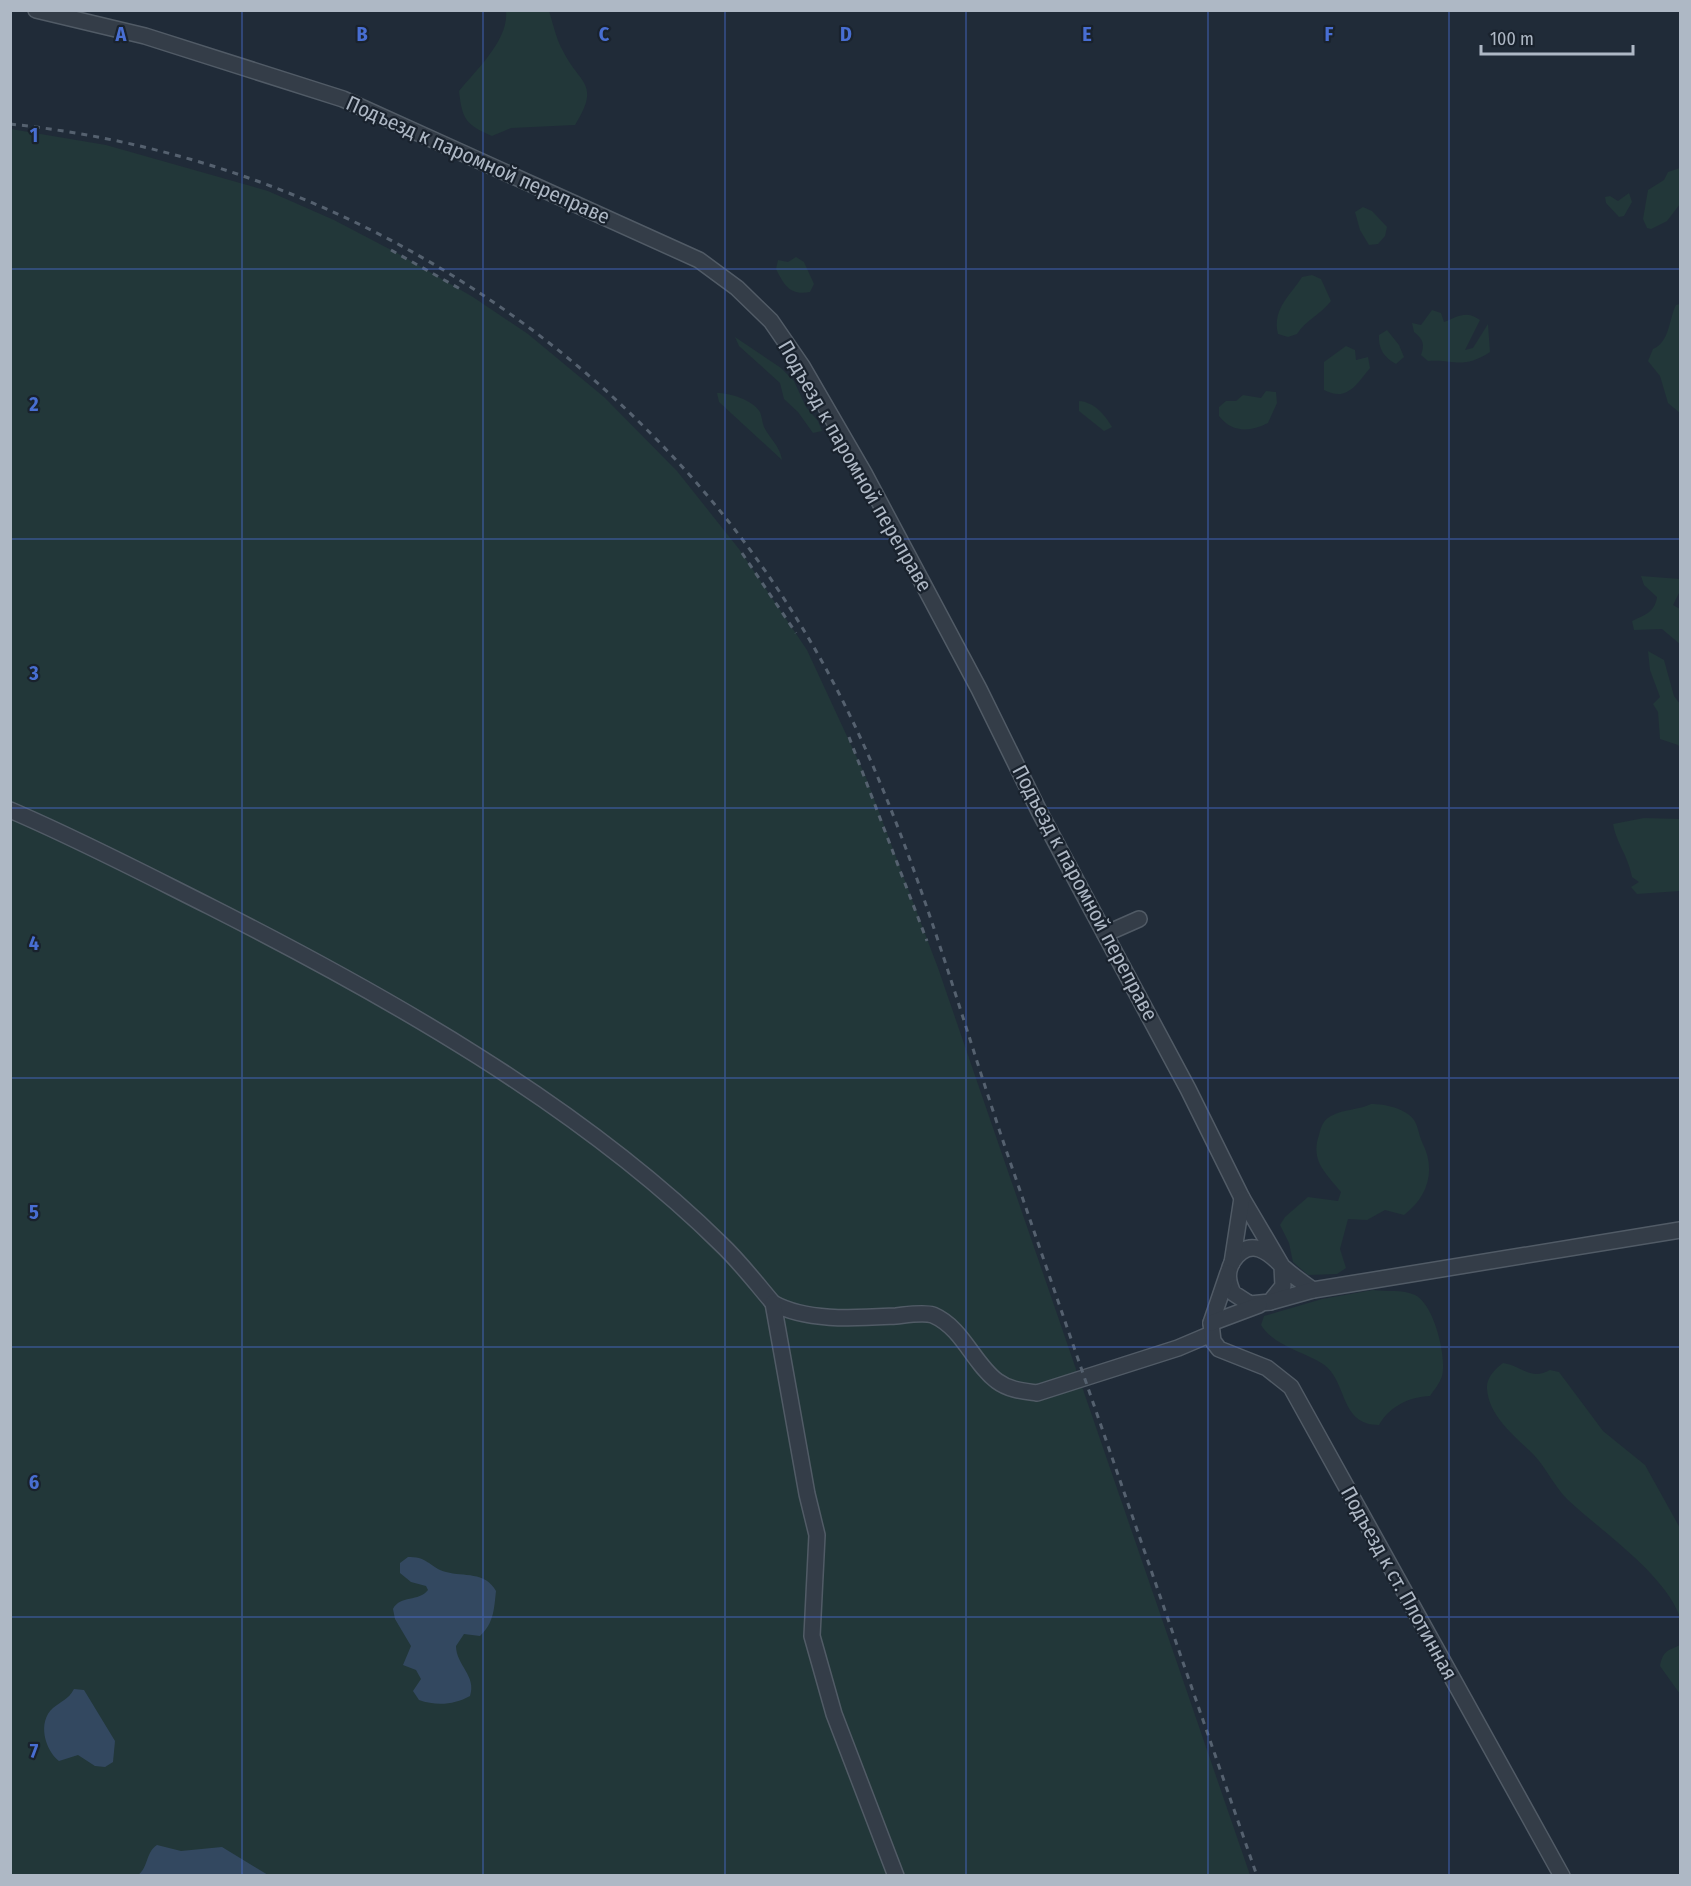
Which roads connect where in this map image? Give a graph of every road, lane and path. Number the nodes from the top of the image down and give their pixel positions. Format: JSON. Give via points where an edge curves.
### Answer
{"nodes":[{"id":1,"x":36,"y":10,"type":"edge"},
{"id":2,"x":10,"y":810,"type":"edge"},
{"id":3,"x":1139,"y":919,"type":"dead end"},
{"id":4,"x":1105,"y":934,"type":"junction"},
{"id":5,"x":1242,"y":1198,"type":"junction"},
{"id":6,"x":1680,"y":1230,"type":"edge"},
{"id":7,"x":1282,"y":1266,"type":"junction"},
{"id":8,"x":1230,"y":1268,"type":"junction"},
{"id":9,"x":1313,"y":1290,"type":"junction"},
{"id":10,"x":773,"y":1303,"type":"junction"},
{"id":11,"x":1265,"y":1303,"type":"junction"},
{"id":12,"x":1211,"y":1328,"type":"junction"},
{"id":13,"x":896,"y":1875,"type":"edge"},
{"id":14,"x":1562,"y":1875,"type":"edge"}],
"edges":[{"from":1,"to":4,"type":"street","name":"Подъезд к паромной переправе","via":[[145,36],[343,99],[639,231],[699,260],[737,288],[771,321],[796,357],[858,464]]},
{"from":2,"to":10,"type":"street","via":[[289,947],[486,1062],[567,1115],[660,1190],[722,1244]]},
{"from":3,"to":4,"type":"street"},
{"from":4,"to":5,"type":"street","name":"Подъезд к паромной переправе"},
{"from":5,"to":7,"type":"street","name":"Подъезд к паромной переправе"},
{"from":5,"to":8,"type":"street"},
{"from":6,"to":9,"type":"street"},
{"from":7,"to":8,"type":"street","via":[[1276,1257],[1258,1249],[1247,1250]]},
{"from":7,"to":9,"type":"street"},
{"from":7,"to":11,"type":"street","via":[[1283,1286]]},
{"from":8,"to":11,"type":"street","via":[[1233,1293],[1240,1300]]},
{"from":8,"to":12,"type":"street"},
{"from":9,"to":11,"type":"street"},
{"from":10,"to":12,"type":"street","via":[[808,1314],[931,1314],[948,1325],[997,1381],[1014,1390],[1037,1393],[1167,1352]]},
{"from":10,"to":13,"type":"street","via":[[817,1535],[812,1636],[834,1714]]},
{"from":11,"to":12,"type":"street"},
{"from":12,"to":14,"type":"street","name":"Подъезд к ст. Плотинная","via":[[1219,1350],[1267,1368],[1291,1387]]}]}
